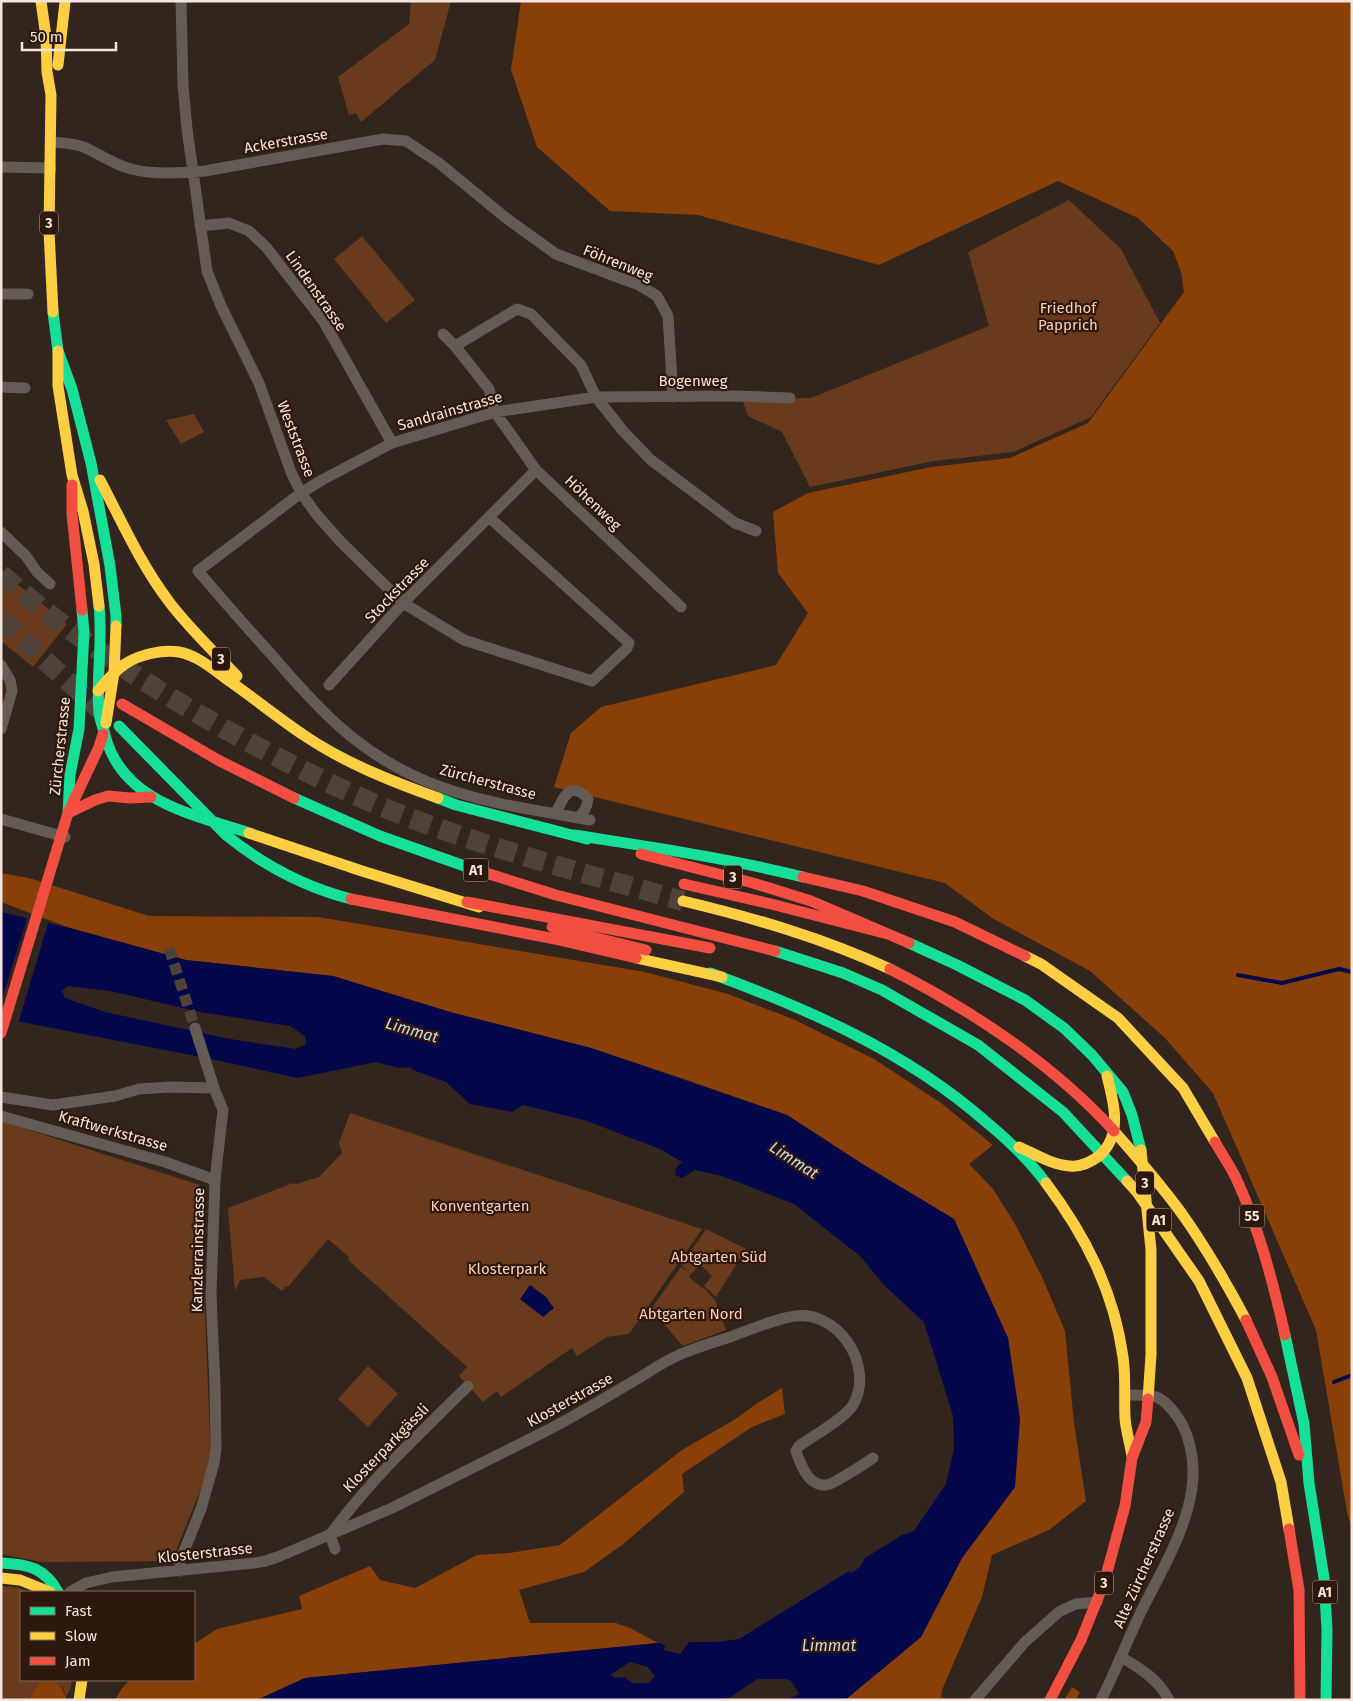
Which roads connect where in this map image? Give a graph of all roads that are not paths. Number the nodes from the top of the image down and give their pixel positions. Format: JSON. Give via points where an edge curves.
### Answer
{"nodes":[{"id":1,"x":42,"y":1,"type":"edge"},
{"id":2,"x":181,"y":1,"type":"edge"},
{"id":3,"x":65,"y":2,"type":"edge"},
{"id":4,"x":51,"y":95,"type":"junction"},
{"id":5,"x":52,"y":142,"type":"junction"},
{"id":6,"x":1,"y":167,"type":"edge"},
{"id":7,"x":51,"y":168,"type":"junction"},
{"id":8,"x":193,"y":172,"type":"junction"},
{"id":9,"x":506,"y":218,"type":"joint"},
{"id":10,"x":200,"y":226,"type":"junction"},
{"id":11,"x":1,"y":294,"type":"edge"},
{"id":12,"x":28,"y":294,"type":"dead end"},
{"id":13,"x":443,"y":334,"type":"dead end"},
{"id":14,"x":454,"y":346,"type":"junction"},
{"id":15,"x":58,"y":351,"type":"junction"},
{"id":16,"x":1,"y":387,"type":"edge"},
{"id":17,"x":24,"y":388,"type":"dead end"},
{"id":18,"x":673,"y":396,"type":"junction"},
{"id":19,"x":596,"y":397,"type":"junction"},
{"id":20,"x":790,"y":398,"type":"dead end"},
{"id":21,"x":495,"y":412,"type":"junction"},
{"id":22,"x":392,"y":443,"type":"junction"},
{"id":23,"x":91,"y":463,"type":"junction"},
{"id":24,"x":536,"y":470,"type":"junction"},
{"id":25,"x":72,"y":475,"type":"junction"},
{"id":26,"x":301,"y":493,"type":"junction"},
{"id":27,"x":490,"y":518,"type":"junction"},
{"id":28,"x":1,"y":532,"type":"edge"},
{"id":29,"x":756,"y":532,"type":"dead end"},
{"id":30,"x":198,"y":571,"type":"joint"},
{"id":31,"x":50,"y":584,"type":"dead end"},
{"id":32,"x":403,"y":603,"type":"junction"},
{"id":33,"x":681,"y":607,"type":"dead end"},
{"id":34,"x":1,"y":665,"type":"edge"},
{"id":35,"x":114,"y":673,"type":"junction"},
{"id":36,"x":329,"y":684,"type":"dead end"},
{"id":37,"x":98,"y":691,"type":"junction"},
{"id":38,"x":122,"y":704,"type":"dead end"},
{"id":39,"x":265,"y":706,"type":"junction"},
{"id":40,"x":119,"y":726,"type":"tunnel mouth"},
{"id":41,"x":1,"y":729,"type":"edge"},
{"id":42,"x":79,"y":729,"type":"junction"},
{"id":43,"x":103,"y":734,"type":"junction"},
{"id":44,"x":151,"y":797,"type":"junction"},
{"id":45,"x":68,"y":813,"type":"junction"},
{"id":46,"x":556,"y":814,"type":"junction"},
{"id":47,"x":578,"y":818,"type":"junction"},
{"id":48,"x":1,"y":819,"type":"edge"},
{"id":49,"x":590,"y":820,"type":"dead end"},
{"id":50,"x":574,"y":834,"type":"junction"},
{"id":51,"x":65,"y":837,"type":"dead end"},
{"id":52,"x":684,"y":884,"type":"dead end"},
{"id":53,"x":683,"y":901,"type":"tunnel mouth"},
{"id":54,"x":467,"y":902,"type":"junction"},
{"id":55,"x":888,"y":934,"type":"junction"},
{"id":56,"x":720,"y":950,"type":"dead end"},
{"id":57,"x":793,"y":968,"type":"dead end"},
{"id":58,"x":722,"y":977,"type":"junction"},
{"id":59,"x":852,"y":977,"type":"junction"},
{"id":60,"x":194,"y":1028,"type":"tunnel mouth"},
{"id":61,"x":1,"y":1033,"type":"edge"},
{"id":62,"x":1106,"y":1070,"type":"junction"},
{"id":63,"x":214,"y":1088,"type":"junction"},
{"id":64,"x":1,"y":1097,"type":"edge"},
{"id":65,"x":1,"y":1116,"type":"edge"},
{"id":66,"x":1012,"y":1144,"type":"junction"},
{"id":67,"x":215,"y":1180,"type":"junction"},
{"id":68,"x":468,"y":1386,"type":"dead end"},
{"id":69,"x":1125,"y":1395,"type":"junction"},
{"id":70,"x":1148,"y":1396,"type":"junction"},
{"id":71,"x":873,"y":1458,"type":"dead end"},
{"id":72,"x":1132,"y":1458,"type":"junction"},
{"id":73,"x":1309,"y":1485,"type":"junction"},
{"id":74,"x":330,"y":1535,"type":"junction"},
{"id":75,"x":335,"y":1548,"type":"dead end"},
{"id":76,"x":1,"y":1563,"type":"edge"},
{"id":77,"x":180,"y":1571,"type":"junction"},
{"id":78,"x":1,"y":1578,"type":"edge"},
{"id":79,"x":48,"y":1591,"type":"edge"},
{"id":80,"x":57,"y":1591,"type":"edge"},
{"id":81,"x":72,"y":1591,"type":"edge"},
{"id":82,"x":1097,"y":1602,"type":"junction"},
{"id":83,"x":1121,"y":1657,"type":"junction"},
{"id":84,"x":82,"y":1681,"type":"edge"},
{"id":85,"x":79,"y":1700,"type":"edge"},
{"id":86,"x":975,"y":1700,"type":"edge"},
{"id":87,"x":1050,"y":1700,"type":"edge"},
{"id":88,"x":1102,"y":1700,"type":"edge"},
{"id":89,"x":1169,"y":1700,"type":"edge"},
{"id":90,"x":1300,"y":1700,"type":"edge"},
{"id":91,"x":1326,"y":1700,"type":"edge"}],
"edges":[{"from":1,"to":3,"type":"main road","via":[[53,4]]},
{"from":1,"to":4,"type":"main road","name":"Zürcherstrasse","number":"3"},
{"from":2,"to":8,"type":"street","name":"Weststrasse","via":[[183,85]]},
{"from":3,"to":4,"type":"main road","name":"Zürcherstrasse","number":"3","via":[[57,73]]},
{"from":4,"to":5,"type":"main road","name":"Zürcherstrasse","number":"3"},
{"from":5,"to":7,"type":"main road","name":"Zürcherstrasse","number":"3"},
{"from":5,"to":8,"type":"street","name":"Ackerstrasse","via":[[84,147],[130,169]]},
{"from":6,"to":7,"type":"street"},
{"from":7,"to":15,"type":"main road","name":"Zürcherstrasse","number":"3","via":[[51,295]]},
{"from":8,"to":9,"type":"street","name":"Ackerstrasse","via":[[383,139],[406,141]]},
{"from":8,"to":10,"type":"street","name":"Weststrasse"},
{"from":9,"to":18,"type":"street","name":"Föhrenweg","via":[[556,254],[639,285],[657,296],[668,316]]},
{"from":10,"to":22,"type":"street","name":"Lindenstrasse","via":[[229,223],[249,231],[266,246],[324,322]]},
{"from":10,"to":26,"type":"street","name":"Weststrasse","via":[[207,271],[259,382]]},
{"from":11,"to":12,"type":"street"},
{"from":13,"to":14,"type":"street"},
{"from":14,"to":19,"type":"street","via":[[517,309],[531,314],[581,365]]},
{"from":14,"to":21,"type":"street","via":[[490,389]]},
{"from":15,"to":23,"type":"main road","name":"Zürcherstrasse","number":"3","via":[[72,389]]},
{"from":15,"to":25,"type":"main road","name":"Zürcherstrasse","number":"3","via":[[58,386]]},
{"from":16,"to":17,"type":"street"},
{"from":18,"to":19,"type":"street","name":"Bogenweg"},
{"from":18,"to":20,"type":"street","name":"Bogenweg"},
{"from":19,"to":21,"type":"street","name":"Sandrainstrasse"},
{"from":19,"to":29,"type":"street","via":[[651,460],[735,523]]},
{"from":21,"to":22,"type":"street","name":"Sandrainstrasse"},
{"from":21,"to":24,"type":"street","name":"Höhenweg"},
{"from":22,"to":26,"type":"street","name":"Sandrainstrasse"},
{"from":23,"to":35,"type":"main road","name":"Zürcherstrasse","via":[[116,616]]},
{"from":23,"to":39,"type":"main road","number":"3","via":[[128,537],[170,603]]},
{"from":24,"to":27,"type":"street","name":"Stockstrasse"},
{"from":24,"to":33,"type":"street","name":"Höhenweg"},
{"from":25,"to":37,"type":"main road","name":"Zürcherstrasse","number":"3","via":[[94,564],[100,615]]},
{"from":25,"to":42,"type":"main road","name":"Zürcherstrasse","number":"3","via":[[72,514],[84,632]]},
{"from":26,"to":30,"type":"street","name":"Sandrainstrasse"},
{"from":26,"to":32,"type":"street","name":"Weststrasse","via":[[340,541]]},
{"from":27,"to":32,"type":"street","name":"Stockstrasse"},
{"from":27,"to":32,"type":"street","name":"Weststrasse","via":[[629,643],[628,648],[592,681],[464,640]]},
{"from":28,"to":31,"type":"street"},
{"from":30,"to":46,"type":"street","name":"Zürcherstrasse","via":[[312,702],[371,752],[448,790]]},
{"from":32,"to":36,"type":"street","name":"Stockstrasse"},
{"from":34,"to":41,"type":"street","via":[[12,691]]},
{"from":35,"to":37,"type":"main road","number":"3"},
{"from":35,"to":39,"type":"main road","number":"3","via":[[136,658],[165,651],[181,652],[206,663]]},
{"from":35,"to":43,"type":"main road","name":"Zürcherstrasse"},
{"from":37,"to":42,"type":"main road","number":"3","via":[[85,710]]},
{"from":37,"to":43,"type":"main road","number":"3"},
{"from":38,"to":59,"type":"main road","number":"A1","via":[[261,783],[400,843],[527,886],[779,952]]},
{"from":39,"to":50,"type":"main road","number":"3","via":[[324,747],[408,788],[478,811]]},
{"from":40,"to":58,"type":"main road","via":[[226,835],[297,881],[372,904],[555,939]]},
{"from":42,"to":45,"type":"main road","name":"Zürcherstrasse","number":"3","via":[[70,776]]},
{"from":43,"to":44,"type":"main road","number":"3","via":[[118,767]]},
{"from":43,"to":45,"type":"main road","name":"Zürcherstrasse"},
{"from":44,"to":45,"type":"main road","via":[[108,796]]},
{"from":44,"to":54,"type":"main road","number":"3","via":[[362,871]]},
{"from":45,"to":61,"type":"main road"},
{"from":46,"to":47,"type":"street","name":"Zürcherstrasse"},
{"from":46,"to":47,"type":"street","via":[[565,795],[576,791],[588,799],[588,806]]},
{"from":47,"to":49,"type":"street","name":"Zürcherstrasse"},
{"from":48,"to":51,"type":"street"},
{"from":50,"to":55,"type":"main road","number":"3","via":[[776,890],[837,911]]},
{"from":50,"to":73,"type":"main road","number":"55","via":[[796,875],[947,919],[1039,961],[1076,984],[1134,1032],[1188,1093],[1232,1168],[1252,1216],[1282,1318],[1304,1424]]},
{"from":52,"to":55,"type":"main road"},
{"from":53,"to":73,"type":"main road","number":"A1","via":[[786,928],[892,969],[975,1016],[1008,1039],[1091,1108],[1160,1184],[1219,1270],[1261,1351]]},
{"from":54,"to":56,"type":"main road"},
{"from":54,"to":58,"type":"main road","number":"3","via":[[502,915],[669,957]]},
{"from":55,"to":62,"type":"main road","number":"3","via":[[957,965],[1032,1005],[1070,1033]]},
{"from":57,"to":59,"type":"main road"},
{"from":58,"to":66,"type":"main road","number":"3","via":[[814,1014],[888,1051],[956,1096]]},
{"from":59,"to":90,"type":"main road","number":"A1","via":[[942,1022],[1051,1101],[1132,1186],[1186,1260],[1231,1341],[1257,1404],[1278,1468],[1300,1591]]},
{"from":60,"to":63,"type":"street","name":"Kanzlerrainstrasse"},
{"from":62,"to":66,"type":"main road","via":[[1115,1125],[1112,1139],[1101,1154],[1086,1164],[1070,1166],[1055,1163]]},
{"from":62,"to":70,"type":"main road","number":"3","via":[[1123,1092],[1132,1115],[1140,1142],[1148,1200],[1152,1305]]},
{"from":63,"to":64,"type":"street","via":[[139,1089],[53,1105]]},
{"from":63,"to":67,"type":"street","name":"Kanzlerrainstrasse","via":[[222,1110]]},
{"from":65,"to":67,"type":"street","name":"Kraftwerkstrasse","via":[[165,1162]]},
{"from":66,"to":69,"type":"main road","number":"3","via":[[1062,1203],[1092,1254],[1117,1325]]},
{"from":67,"to":77,"type":"street","name":"Kanzlerrainstrasse","via":[[211,1295],[216,1448],[201,1509],[180,1561]]},
{"from":68,"to":74,"type":"street","name":"Klosterparkgässli","via":[[397,1457]]},
{"from":69,"to":70,"type":"street","name":"Alte Zürcherstrasse"},
{"from":69,"to":72,"type":"main road","number":"3","via":[[1125,1420]]},
{"from":70,"to":72,"type":"main road","number":"3","via":[[1146,1422]]},
{"from":70,"to":83,"type":"street","name":"Alte Zürcherstrasse","via":[[1164,1402],[1171,1409],[1188,1436],[1192,1450],[1192,1490],[1180,1533]]},
{"from":71,"to":74,"type":"street","name":"Klosterstrasse","via":[[827,1485],[810,1479],[796,1451],[849,1410],[857,1395],[860,1379],[852,1350],[836,1329],[818,1318],[792,1316],[678,1355],[568,1420],[392,1508]]},
{"from":72,"to":82,"type":"main road","number":"3","via":[[1125,1506]]},
{"from":73,"to":91,"type":"main road","number":"A1","via":[[1326,1598]]},
{"from":74,"to":75,"type":"street"},
{"from":74,"to":77,"type":"street","name":"Klosterstrasse","via":[[266,1561]]},
{"from":76,"to":80,"type":"main road","via":[[40,1572],[48,1576]]},
{"from":77,"to":81,"type":"street","name":"Klosterstrasse","via":[[112,1577],[86,1583]]},
{"from":78,"to":79,"type":"main road","via":[[20,1580]]},
{"from":82,"to":86,"type":"street","via":[[1076,1604],[1060,1611],[1025,1642]]},
{"from":82,"to":87,"type":"main road","number":"3"},
{"from":83,"to":88,"type":"street","name":"Alte Zürcherstrasse"},
{"from":83,"to":89,"type":"street","via":[[1154,1680]]},
{"from":84,"to":85,"type":"main road"}]}
